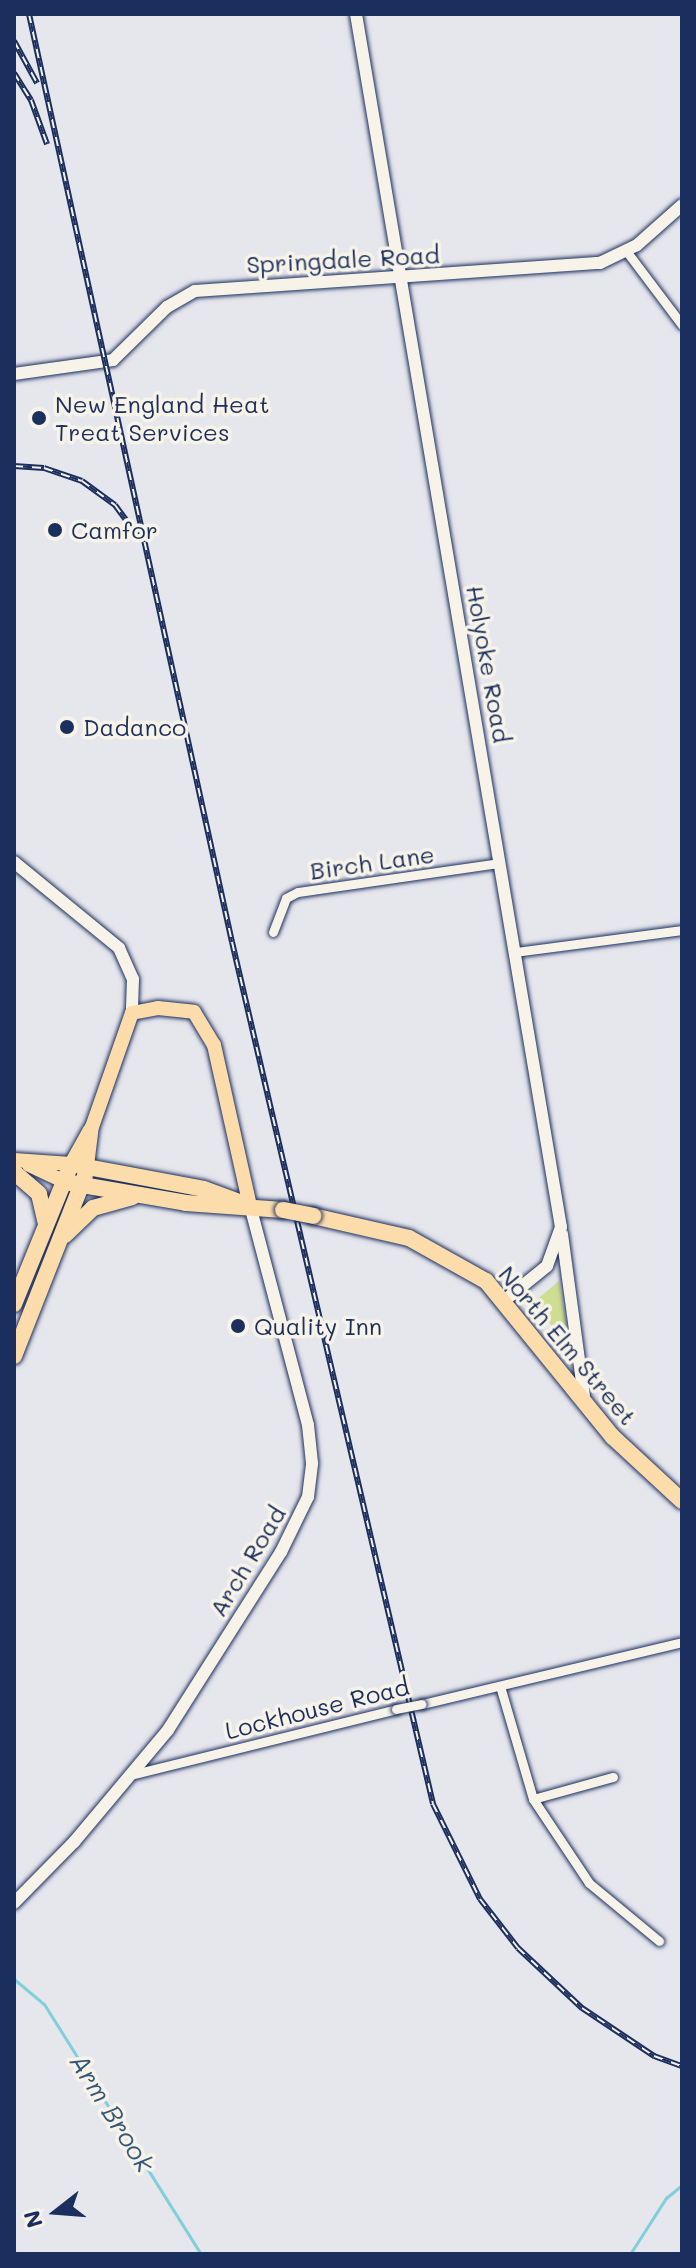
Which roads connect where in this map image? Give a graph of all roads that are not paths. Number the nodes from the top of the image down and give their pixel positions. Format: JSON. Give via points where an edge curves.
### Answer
{"nodes":[{"id":1,"x":356,"y":14,"type":"edge"},
{"id":2,"x":682,"y":205,"type":"edge"},
{"id":3,"x":627,"y":252,"type":"junction"},
{"id":4,"x":401,"y":278,"type":"junction"},
{"id":5,"x":682,"y":325,"type":"edge"},
{"id":6,"x":14,"y":374,"type":"edge"},
{"id":7,"x":14,"y":862,"type":"edge"},
{"id":8,"x":500,"y":863,"type":"junction"},
{"id":9,"x":682,"y":930,"type":"edge"},
{"id":10,"x":273,"y":932,"type":"dead end"},
{"id":11,"x":515,"y":952,"type":"junction"},
{"id":12,"x":132,"y":1013,"type":"junction"},
{"id":13,"x":17,"y":1164,"type":"edge"},
{"id":14,"x":79,"y":1165,"type":"junction"},
{"id":15,"x":74,"y":1183,"type":"junction"},
{"id":16,"x":147,"y":1195,"type":"junction"},
{"id":17,"x":250,"y":1206,"type":"junction"},
{"id":18,"x":561,"y":1227,"type":"junction"},
{"id":19,"x":42,"y":1238,"type":"junction"},
{"id":20,"x":51,"y":1257,"type":"junction"},
{"id":21,"x":505,"y":1300,"type":"junction"},
{"id":22,"x":14,"y":1304,"type":"edge"},
{"id":23,"x":14,"y":1356,"type":"edge"},
{"id":24,"x":584,"y":1397,"type":"junction"},
{"id":25,"x":682,"y":1501,"type":"edge"},
{"id":26,"x":682,"y":1642,"type":"edge"},
{"id":27,"x":500,"y":1686,"type":"junction"},
{"id":28,"x":134,"y":1774,"type":"junction"},
{"id":29,"x":613,"y":1777,"type":"dead end"},
{"id":30,"x":533,"y":1799,"type":"junction"},
{"id":31,"x":14,"y":1903,"type":"edge"},
{"id":32,"x":659,"y":1941,"type":"dead end"}],
"edges":[{"from":1,"to":4,"type":"street","name":"Holyoke Road"},
{"from":2,"to":3,"type":"street","name":"Springdale Road"},
{"from":3,"to":4,"type":"street","name":"Springdale Road","via":[[576,266]]},
{"from":3,"to":5,"type":"street"},
{"from":4,"to":6,"type":"street","name":"Springdale Road","via":[[200,289],[173,302],[113,360]]},
{"from":4,"to":8,"type":"street","name":"Holyoke Road"},
{"from":7,"to":12,"type":"street","via":[[119,948],[134,992]]},
{"from":8,"to":10,"type":"street","name":"Birch Lane","via":[[298,892],[286,898]]},
{"from":8,"to":11,"type":"street","name":"Holyoke Road"},
{"from":9,"to":11,"type":"street"},
{"from":11,"to":18,"type":"street","name":"Holyoke Road"},
{"from":12,"to":14,"type":"main road"},
{"from":12,"to":17,"type":"main road","via":[[177,1009],[194,1012],[205,1023],[218,1058]]},
{"from":13,"to":14,"type":"main road"},
{"from":13,"to":15,"type":"main road"},
{"from":13,"to":19,"type":"highway","via":[[43,1201]]},
{"from":14,"to":15,"type":"highway"},
{"from":14,"to":17,"type":"highway","via":[[204,1189]]},
{"from":15,"to":16,"type":"highway"},
{"from":15,"to":19,"type":"highway"},
{"from":15,"to":20,"type":"highway"},
{"from":16,"to":17,"type":"highway"},
{"from":16,"to":20,"type":"highway","via":[[88,1211]]},
{"from":17,"to":21,"type":"highway","name":"North Elm Street","bridge":true,"via":[[409,1238],[457,1260]]},
{"from":17,"to":28,"type":"street","name":"Arch Road","via":[[308,1425],[312,1483],[300,1517],[255,1595]]},
{"from":18,"to":21,"type":"street","name":"Holyoke Road","via":[[547,1266]]},
{"from":18,"to":24,"type":"street"},
{"from":19,"to":22,"type":"highway"},
{"from":20,"to":23,"type":"highway"},
{"from":21,"to":24,"type":"highway","name":"North Elm Street"},
{"from":24,"to":25,"type":"highway","name":"North Elm Street","via":[[613,1437]]},
{"from":26,"to":27,"type":"street","name":"Lockhouse Road"},
{"from":27,"to":28,"type":"street","name":"Lockhouse Road","bridge":true},
{"from":27,"to":30,"type":"street"},
{"from":28,"to":31,"type":"street"},
{"from":29,"to":30,"type":"street"},
{"from":30,"to":32,"type":"street","via":[[589,1883]]}]}
